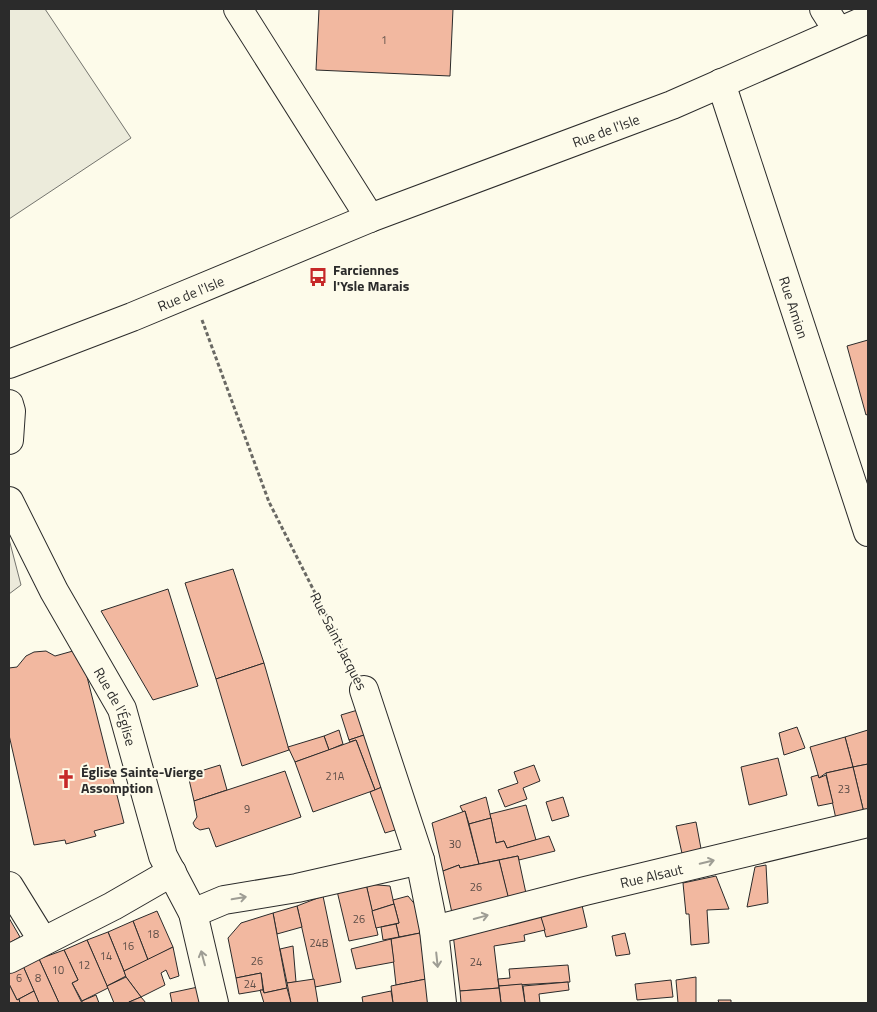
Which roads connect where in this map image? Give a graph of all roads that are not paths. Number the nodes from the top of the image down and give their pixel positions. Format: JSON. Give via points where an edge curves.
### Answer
{"nodes":[{"id":1,"x":238,"y":9,"type":"edge"},
{"id":2,"x":868,"y":19,"type":"edge"},
{"id":3,"x":831,"y":20,"type":"edge"},
{"id":4,"x":721,"y":83,"type":"junction"},
{"id":5,"x":370,"y":218,"type":"junction"},
{"id":6,"x":9,"y":364,"type":"edge"},
{"id":7,"x":9,"y":404,"type":"edge"},
{"id":8,"x":9,"y":440,"type":"edge"},
{"id":9,"x":9,"y":501,"type":"edge"},
{"id":10,"x":868,"y":532,"type":"edge"},
{"id":11,"x":364,"y":690,"type":"road end"},
{"id":12,"x":868,"y":823,"type":"edge"},
{"id":13,"x":420,"y":860,"type":"junction"},
{"id":14,"x":172,"y":872,"type":"junction"},
{"id":15,"x":9,"y":886,"type":"edge"},
{"id":16,"x":193,"y":913,"type":"junction"},
{"id":17,"x":434,"y":930,"type":"junction"},
{"id":18,"x":43,"y":942,"type":"junction"},
{"id":19,"x":9,"y":959,"type":"edge"},
{"id":20,"x":214,"y":1003,"type":"edge"},
{"id":21,"x":442,"y":1003,"type":"edge"}],
"edges":[{"from":1,"to":5,"type":"street"},
{"from":2,"to":3,"type":"street","name":"Rue de l'Isle"},
{"from":3,"to":4,"type":"street","name":"Rue de l'Isle"},
{"from":4,"to":5,"type":"street","name":"Rue de l'Isle","via":[[672,105]]},
{"from":4,"to":10,"type":"street","name":"Rue Amion"},
{"from":5,"to":6,"type":"street","name":"Rue de l'Isle"},
{"from":7,"to":8,"type":"street"},
{"from":9,"to":14,"type":"street","name":"Rue de l'Église","via":[[54,591],[122,708],[163,856]]},
{"from":11,"to":13,"type":"street","name":"Rue Saint-Jacques"},
{"from":17,"to":12,"type":"street","name":"Rue Alsaut","one_way":true,"via":[[585,890]]},
{"from":16,"to":13,"type":"street","one_way":true,"via":[[224,900],[297,888]]},
{"from":13,"to":17,"type":"street","name":"Rue Saint-Jacques"},
{"from":14,"to":16,"type":"street","name":"Rue de l'Église"},
{"from":14,"to":18,"type":"street"},
{"from":15,"to":18,"type":"street"},
{"from":20,"to":16,"type":"street","name":"Rue de l'Église","one_way":true},
{"from":17,"to":21,"type":"street","name":"Rue Saint-Jacques","one_way":true},
{"from":18,"to":19,"type":"street"}]}
